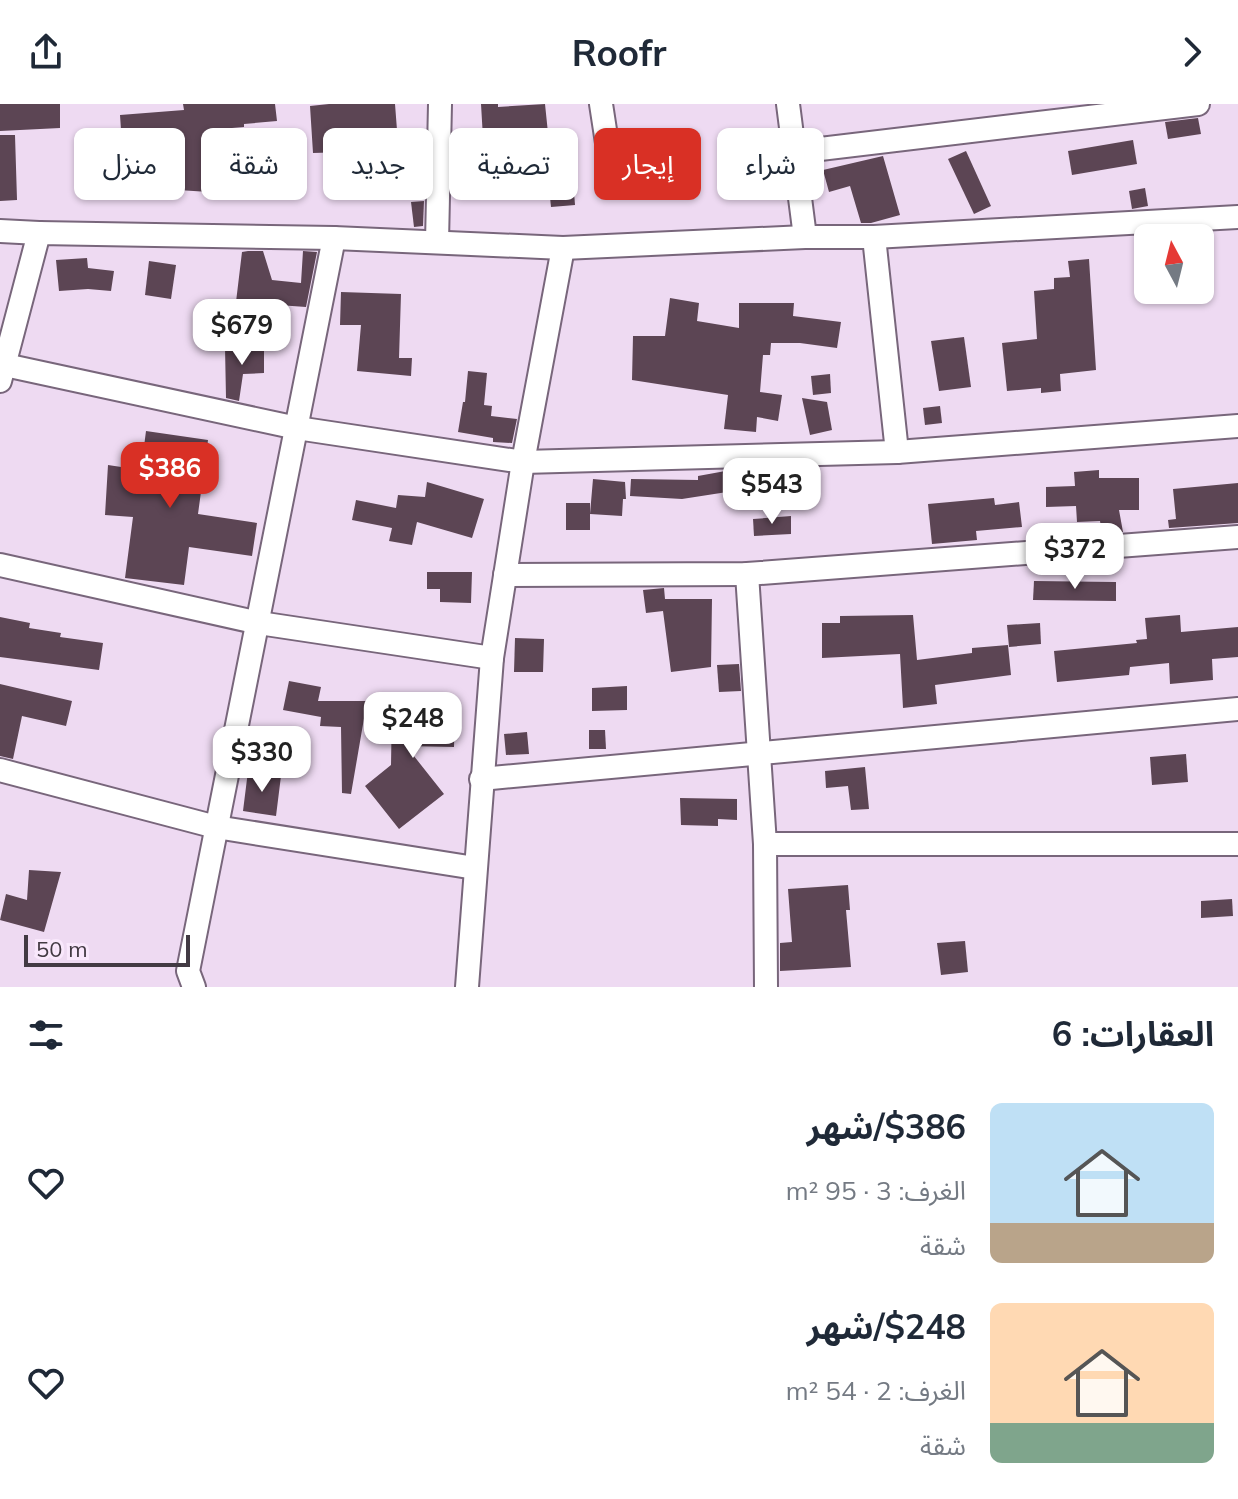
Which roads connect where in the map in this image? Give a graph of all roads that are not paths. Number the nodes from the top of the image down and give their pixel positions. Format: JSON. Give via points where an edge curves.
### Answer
{"nodes":[{"id":1,"x":440,"y":104,"type":"edge"},
{"id":2,"x":601,"y":104,"type":"edge"},
{"id":3,"x":788,"y":104,"type":"edge"},
{"id":4,"x":1198,"y":104,"type":"edge"},
{"id":5,"x":605,"y":128,"type":"edge"},
{"id":6,"x":792,"y":128,"type":"edge"},
{"id":7,"x":824,"y":149,"type":"edge"},
{"id":8,"x":801,"y":200,"type":"edge"},
{"id":9,"x":1238,"y":217,"type":"edge"},
{"id":10,"x":0,"y":231,"type":"edge"},
{"id":11,"x":39,"y":233,"type":"junction"},
{"id":12,"x":805,"y":237,"type":"junction"},
{"id":13,"x":874,"y":237,"type":"junction"},
{"id":14,"x":334,"y":238,"type":"junction"},
{"id":15,"x":437,"y":242,"type":"junction"},
{"id":16,"x":563,"y":248,"type":"junction"},
{"id":17,"x":3,"y":364,"type":"edge"},
{"id":18,"x":1238,"y":426,"type":"edge"},
{"id":19,"x":297,"y":428,"type":"junction"},
{"id":20,"x":897,"y":452,"type":"junction"},
{"id":21,"x":523,"y":462,"type":"junction"},
{"id":22,"x":1238,"y":537,"type":"edge"},
{"id":23,"x":0,"y":565,"type":"edge"},
{"id":24,"x":747,"y":574,"type":"junction"},
{"id":25,"x":505,"y":575,"type":"junction"},
{"id":26,"x":259,"y":623,"type":"junction"},
{"id":27,"x":492,"y":658,"type":"junction"},
{"id":28,"x":1238,"y":709,"type":"edge"},
{"id":29,"x":759,"y":754,"type":"junction"},
{"id":30,"x":0,"y":770,"type":"edge"},
{"id":31,"x":481,"y":779,"type":"junction"},
{"id":32,"x":216,"y":827,"type":"junction"},
{"id":33,"x":765,"y":844,"type":"junction"},
{"id":34,"x":1238,"y":844,"type":"edge"},
{"id":35,"x":475,"y":868,"type":"junction"},
{"id":36,"x":194,"y":987,"type":"edge"},
{"id":37,"x":467,"y":987,"type":"edge"},
{"id":38,"x":766,"y":987,"type":"edge"}],
"edges":[{"from":1,"to":15,"type":"street"},
{"from":2,"to":5,"type":"street"},
{"from":3,"to":6,"type":"street"},
{"from":4,"to":7,"type":"street"},
{"from":8,"to":12,"type":"street"},
{"from":9,"to":13,"type":"street"},
{"from":10,"to":11,"type":"street"},
{"from":11,"to":14,"type":"street"},
{"from":11,"to":17,"type":"street"},
{"from":12,"to":13,"type":"street"},
{"from":12,"to":16,"type":"street"},
{"from":13,"to":20,"type":"street"},
{"from":14,"to":15,"type":"street"},
{"from":14,"to":19,"type":"street"},
{"from":15,"to":16,"type":"street"},
{"from":16,"to":21,"type":"street"},
{"from":17,"to":19,"type":"street"},
{"from":18,"to":20,"type":"street"},
{"from":19,"to":21,"type":"street"},
{"from":19,"to":26,"type":"street"},
{"from":20,"to":21,"type":"street"},
{"from":21,"to":25,"type":"street"},
{"from":22,"to":24,"type":"street"},
{"from":23,"to":26,"type":"street"},
{"from":24,"to":25,"type":"street"},
{"from":24,"to":29,"type":"street"},
{"from":25,"to":27,"type":"street"},
{"from":26,"to":27,"type":"street"},
{"from":26,"to":32,"type":"street"},
{"from":27,"to":31,"type":"street"},
{"from":28,"to":29,"type":"street"},
{"from":29,"to":31,"type":"street"},
{"from":29,"to":33,"type":"street"},
{"from":30,"to":32,"type":"street"},
{"from":31,"to":35,"type":"street"},
{"from":32,"to":35,"type":"street"},
{"from":32,"to":36,"type":"street","via":[[188,971]]},
{"from":33,"to":34,"type":"street"},
{"from":33,"to":38,"type":"street"},
{"from":35,"to":37,"type":"street"}]}
